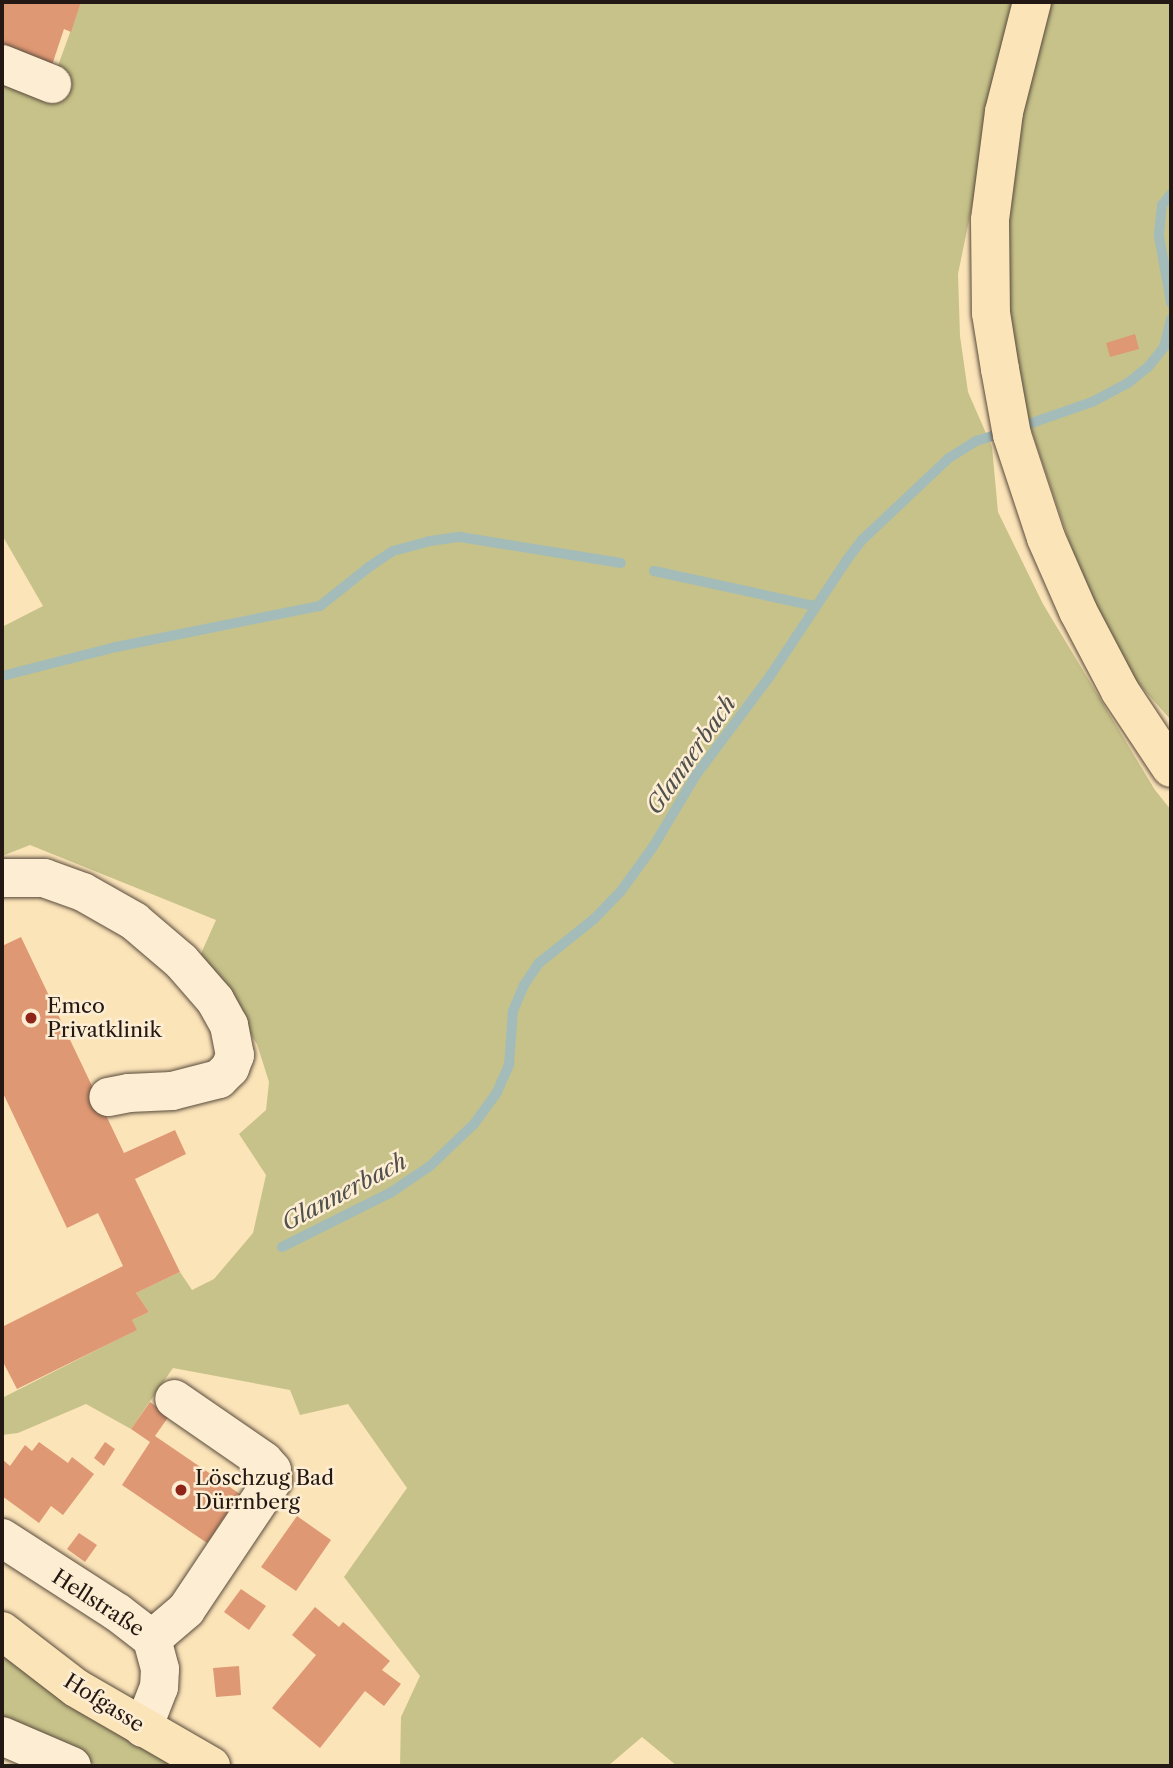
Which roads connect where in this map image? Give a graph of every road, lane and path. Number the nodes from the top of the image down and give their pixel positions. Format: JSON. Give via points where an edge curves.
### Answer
{"nodes":[{"id":1,"x":1032,"y":2,"type":"edge"},
{"id":2,"x":2,"y":64,"type":"edge"},
{"id":3,"x":52,"y":84,"type":"dead end"},
{"id":4,"x":1171,"y":768,"type":"edge"},
{"id":5,"x":2,"y":878,"type":"edge"},
{"id":6,"x":108,"y":1097,"type":"dead end"},
{"id":7,"x":174,"y":1399,"type":"dead end"},
{"id":8,"x":2,"y":1538,"type":"edge"},
{"id":9,"x":2,"y":1631,"type":"edge"},
{"id":10,"x":152,"y":1639,"type":"junction"},
{"id":11,"x":143,"y":1728,"type":"junction"},
{"id":12,"x":2,"y":1735,"type":"edge"},
{"id":13,"x":72,"y":1766,"type":"edge"},
{"id":14,"x":211,"y":1766,"type":"edge"}],
"edges":[{"from":1,"to":4,"type":"main road","via":[[1004,112],[990,220],[991,313],[1012,435],[1046,538],[1078,611],[1120,691]]},
{"from":2,"to":3,"type":"street"},
{"from":5,"to":6,"type":"street","via":[[44,878],[83,892],[134,921],[181,961],[215,1000],[229,1025],[235,1055],[219,1079],[172,1091]]},
{"from":7,"to":10,"type":"street","via":[[264,1461],[273,1480],[192,1601]]},
{"from":8,"to":10,"type":"street","name":"Hellstraße"},
{"from":9,"to":11,"type":"main road","name":"Hofgasse","via":[[76,1688]]},
{"from":10,"to":11,"type":"street","name":"Hellstraße","via":[[159,1654],[159,1687]]},
{"from":11,"to":14,"type":"main road","name":"Hofgasse"},
{"from":12,"to":13,"type":"street"}]}
